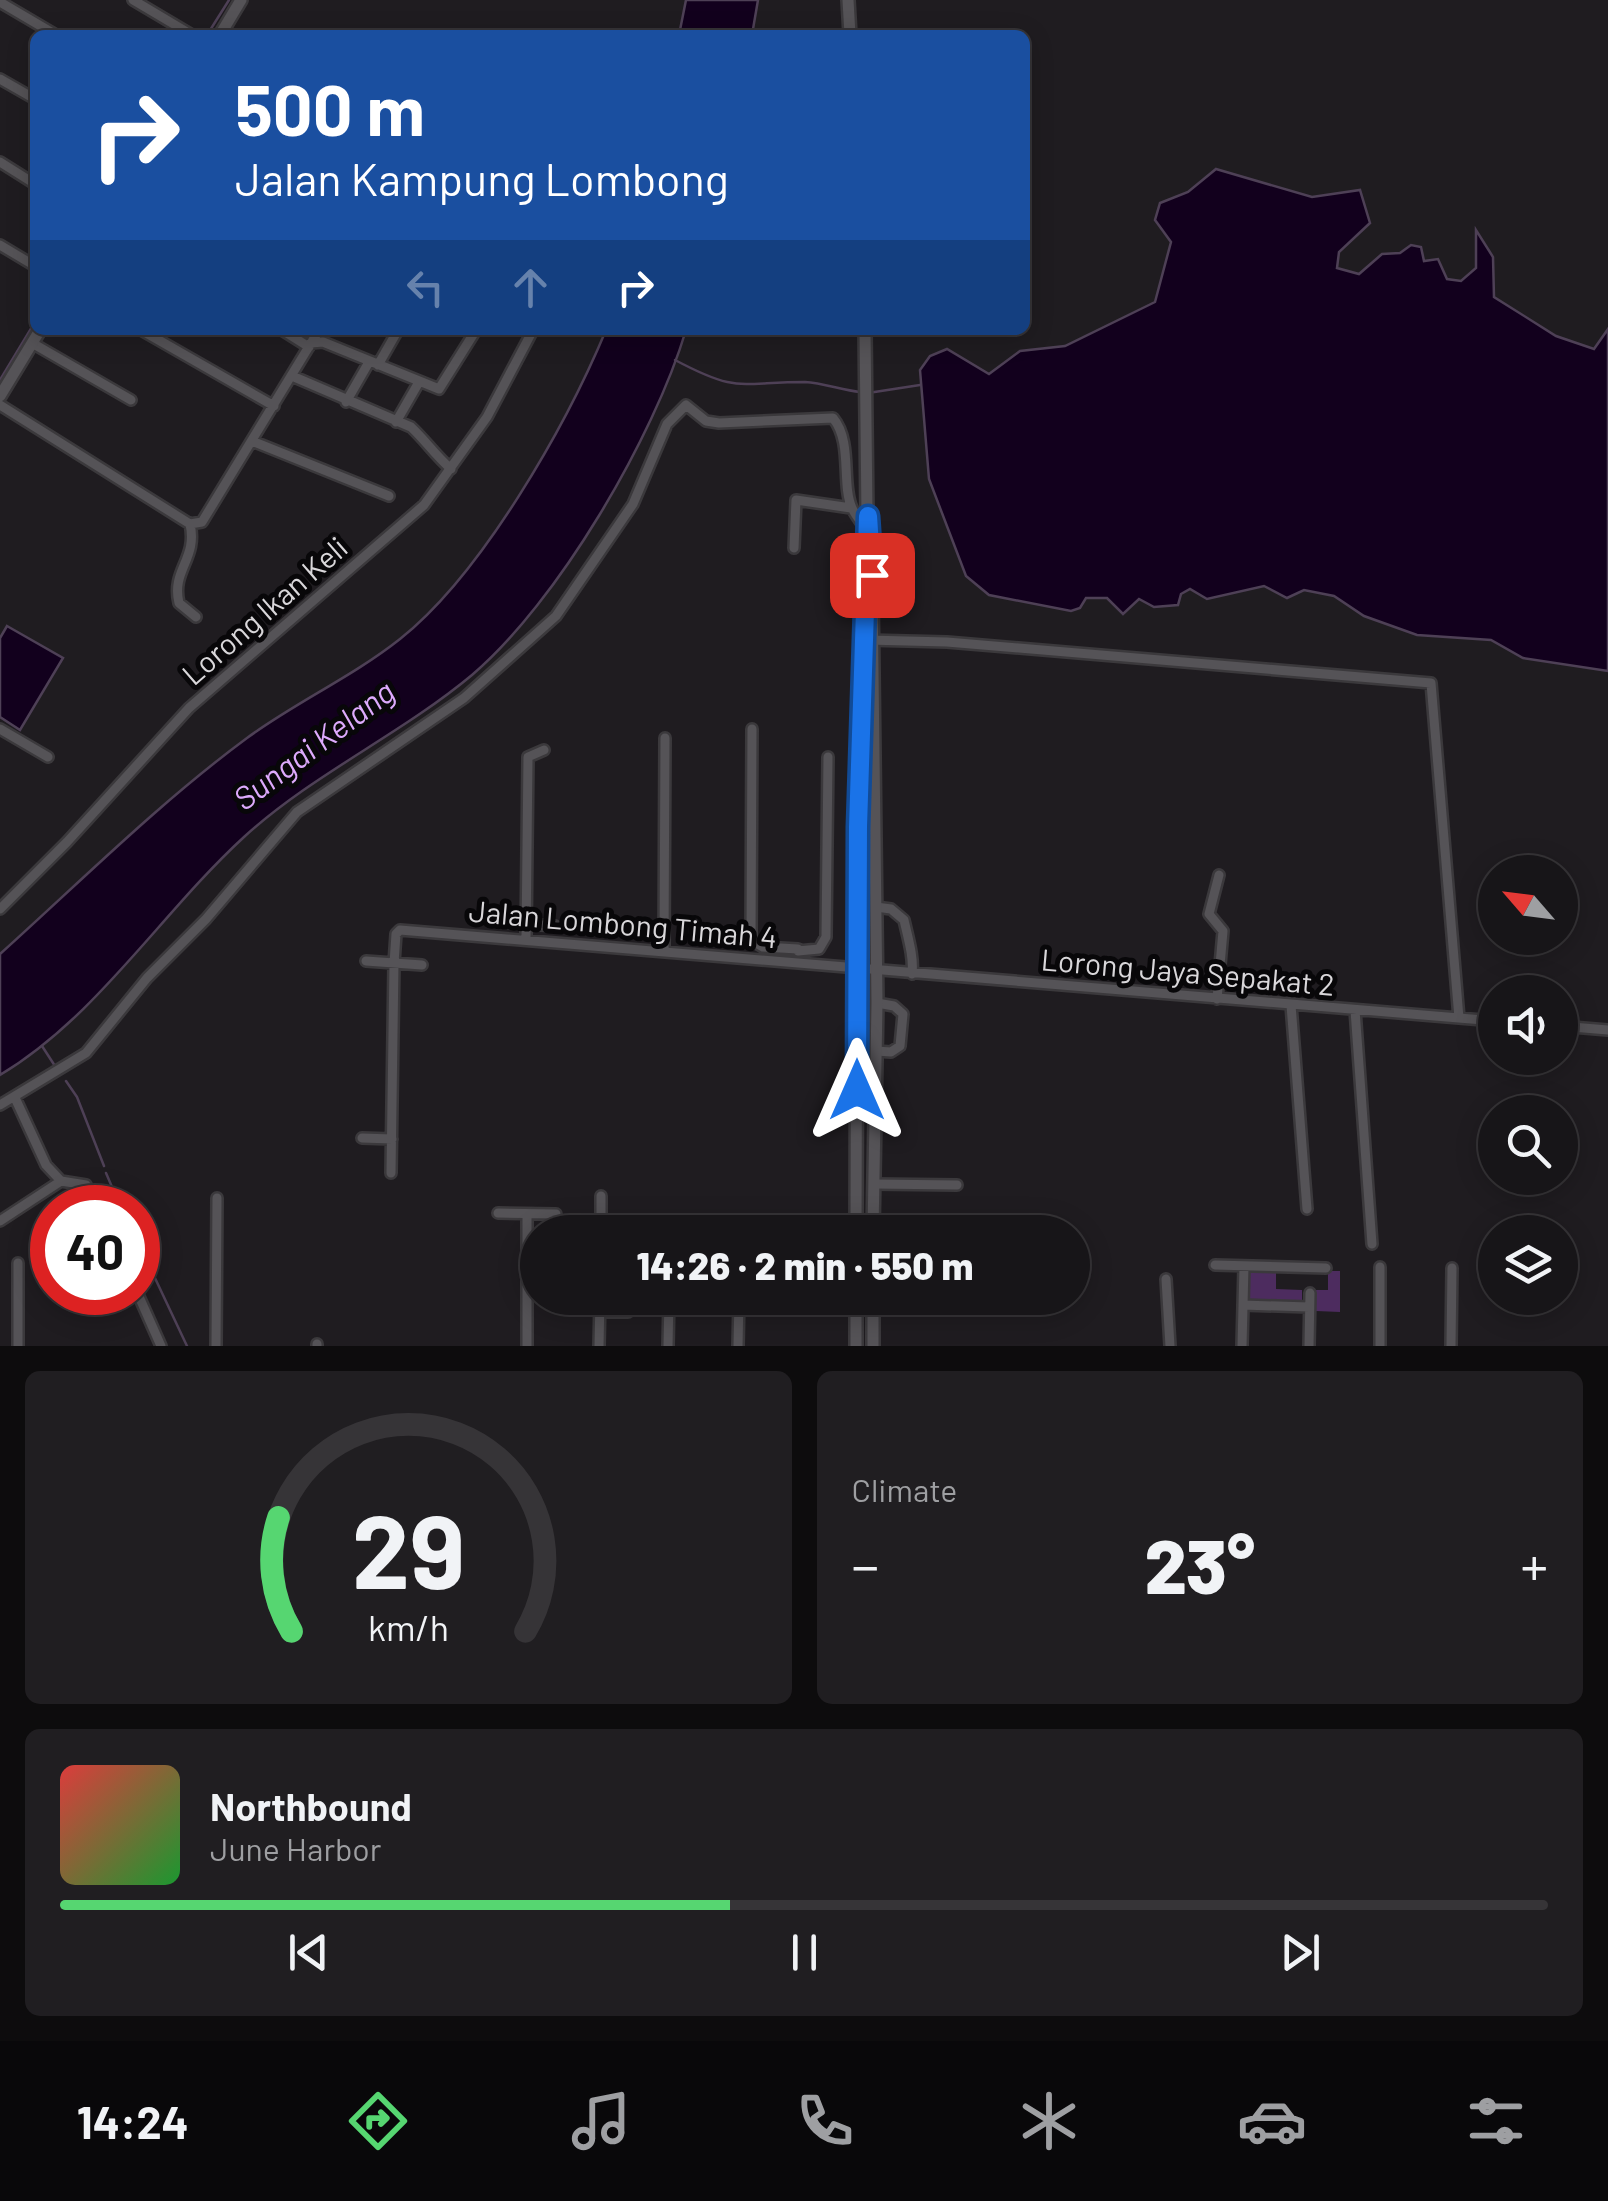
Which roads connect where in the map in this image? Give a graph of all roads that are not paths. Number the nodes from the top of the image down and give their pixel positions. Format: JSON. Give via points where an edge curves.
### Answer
{"nodes":[{"id":1,"x":133,"y":0,"type":"edge"},
{"id":2,"x":242,"y":0,"type":"edge"},
{"id":3,"x":848,"y":0,"type":"edge"},
{"id":4,"x":0,"y":2,"type":"edge"},
{"id":5,"x":48,"y":30,"type":"edge"},
{"id":6,"x":184,"y":30,"type":"edge"},
{"id":7,"x":223,"y":30,"type":"edge"},
{"id":8,"x":850,"y":30,"type":"edge"},
{"id":9,"x":0,"y":79,"type":"edge"},
{"id":10,"x":30,"y":96,"type":"edge"},
{"id":11,"x":0,"y":162,"type":"edge"},
{"id":12,"x":30,"y":181,"type":"edge"},
{"id":13,"x":0,"y":244,"type":"edge"},
{"id":14,"x":30,"y":263,"type":"edge"},
{"id":15,"x":37,"y":335,"type":"edge"},
{"id":16,"x":151,"y":335,"type":"edge"},
{"id":17,"x":291,"y":335,"type":"edge"},
{"id":18,"x":316,"y":335,"type":"edge"},
{"id":19,"x":394,"y":335,"type":"edge"},
{"id":20,"x":473,"y":335,"type":"edge"},
{"id":21,"x":531,"y":335,"type":"edge"},
{"id":22,"x":865,"y":335,"type":"edge"},
{"id":23,"x":32,"y":344,"type":"junction"},
{"id":24,"x":310,"y":345,"type":"junction"},
{"id":25,"x":373,"y":363,"type":"junction"},
{"id":26,"x":292,"y":376,"type":"junction"},
{"id":27,"x":419,"y":382,"type":"junction"},
{"id":28,"x":0,"y":396,"type":"edge"},
{"id":29,"x":131,"y":400,"type":"dead end"},
{"id":30,"x":346,"y":402,"type":"junction"},
{"id":31,"x":0,"y":405,"type":"edge"},
{"id":32,"x":274,"y":406,"type":"junction"},
{"id":33,"x":396,"y":422,"type":"junction"},
{"id":34,"x":252,"y":442,"type":"junction"},
{"id":35,"x":451,"y":468,"type":"junction"},
{"id":36,"x":389,"y":496,"type":"dead end"},
{"id":37,"x":851,"y":508,"type":"junction"},
{"id":38,"x":868,"y":516,"type":"junction"},
{"id":39,"x":190,"y":524,"type":"junction"},
{"id":40,"x":866,"y":532,"type":"junction"},
{"id":41,"x":794,"y":548,"type":"dead end"},
{"id":42,"x":196,"y":617,"type":"dead end"},
{"id":43,"x":869,"y":640,"type":"junction"},
{"id":44,"x":0,"y":729,"type":"edge"},
{"id":45,"x":752,"y":730,"type":"dead end"},
{"id":46,"x":665,"y":738,"type":"dead end"},
{"id":47,"x":544,"y":750,"type":"dead end"},
{"id":48,"x":828,"y":756,"type":"dead end"},
{"id":49,"x":48,"y":757,"type":"dead end"},
{"id":50,"x":1219,"y":876,"type":"dead end"},
{"id":51,"x":876,"y":907,"type":"junction"},
{"id":52,"x":0,"y":908,"type":"edge"},
{"id":53,"x":503,"y":922,"type":"dead end"},
{"id":54,"x":526,"y":924,"type":"junction"},
{"id":55,"x":555,"y":926,"type":"dead end"},
{"id":56,"x":526,"y":939,"type":"junction"},
{"id":57,"x":664,"y":949,"type":"junction"},
{"id":58,"x":798,"y":949,"type":"junction"},
{"id":59,"x":366,"y":961,"type":"dead end"},
{"id":60,"x":394,"y":963,"type":"junction"},
{"id":61,"x":422,"y":964,"type":"dead end"},
{"id":62,"x":796,"y":964,"type":"junction"},
{"id":63,"x":858,"y":969,"type":"junction"},
{"id":64,"x":876,"y":971,"type":"junction"},
{"id":65,"x":912,"y":974,"type":"junction"},
{"id":66,"x":1218,"y":999,"type":"junction"},
{"id":67,"x":877,"y":1002,"type":"junction"},
{"id":68,"x":1291,"y":1004,"type":"junction"},
{"id":69,"x":1355,"y":1010,"type":"junction"},
{"id":70,"x":1459,"y":1018,"type":"junction"},
{"id":71,"x":1478,"y":1020,"type":"edge"},
{"id":72,"x":1578,"y":1028,"type":"edge"},
{"id":73,"x":1608,"y":1030,"type":"edge"},
{"id":74,"x":876,"y":1051,"type":"junction"},
{"id":75,"x":16,"y":1100,"type":"junction"},
{"id":76,"x":0,"y":1105,"type":"edge"},
{"id":77,"x":362,"y":1138,"type":"dead end"},
{"id":78,"x":392,"y":1139,"type":"junction"},
{"id":79,"x":391,"y":1174,"type":"dead end"},
{"id":80,"x":61,"y":1181,"type":"junction"},
{"id":81,"x":874,"y":1184,"type":"junction"},
{"id":82,"x":956,"y":1184,"type":"dead end"},
{"id":83,"x":86,"y":1185,"type":"edge"},
{"id":84,"x":602,"y":1196,"type":"dead end"},
{"id":85,"x":217,"y":1198,"type":"dead end"},
{"id":86,"x":1307,"y":1210,"type":"dead end"},
{"id":87,"x":498,"y":1213,"type":"dead end"},
{"id":88,"x":526,"y":1214,"type":"junction"},
{"id":89,"x":556,"y":1214,"type":"dead end"},
{"id":90,"x":601,"y":1215,"type":"edge"},
{"id":91,"x":856,"y":1215,"type":"edge"},
{"id":92,"x":874,"y":1215,"type":"edge"},
{"id":93,"x":0,"y":1221,"type":"edge"},
{"id":94,"x":1372,"y":1244,"type":"dead end"},
{"id":95,"x":18,"y":1262,"type":"dead end"},
{"id":96,"x":1214,"y":1265,"type":"dead end"},
{"id":97,"x":1244,"y":1266,"type":"junction"},
{"id":98,"x":1326,"y":1268,"type":"dead end"},
{"id":99,"x":1380,"y":1268,"type":"dead end"},
{"id":100,"x":1452,"y":1268,"type":"dead end"},
{"id":101,"x":1166,"y":1279,"type":"dead end"},
{"id":102,"x":1310,"y":1293,"type":"dead end"},
{"id":103,"x":1243,"y":1306,"type":"junction"},
{"id":104,"x":1309,"y":1307,"type":"junction"},
{"id":105,"x":147,"y":1315,"type":"edge"},
{"id":106,"x":600,"y":1315,"type":"edge"},
{"id":107,"x":669,"y":1315,"type":"edge"},
{"id":108,"x":738,"y":1315,"type":"edge"},
{"id":109,"x":856,"y":1315,"type":"edge"},
{"id":110,"x":873,"y":1315,"type":"edge"},
{"id":111,"x":18,"y":1346,"type":"edge"},
{"id":112,"x":161,"y":1346,"type":"edge"},
{"id":113,"x":216,"y":1346,"type":"edge"},
{"id":114,"x":527,"y":1346,"type":"edge"},
{"id":115,"x":599,"y":1346,"type":"edge"},
{"id":116,"x":668,"y":1346,"type":"edge"},
{"id":117,"x":738,"y":1346,"type":"edge"},
{"id":118,"x":856,"y":1346,"type":"edge"},
{"id":119,"x":873,"y":1346,"type":"edge"},
{"id":120,"x":1170,"y":1346,"type":"edge"},
{"id":121,"x":1242,"y":1346,"type":"edge"},
{"id":122,"x":1309,"y":1346,"type":"edge"},
{"id":123,"x":1380,"y":1346,"type":"edge"},
{"id":124,"x":1452,"y":1346,"type":"edge"}],
"edges":[{"from":1,"to":6,"type":"street"},
{"from":2,"to":7,"type":"street"},
{"from":3,"to":8,"type":"street"},
{"from":4,"to":5,"type":"street"},
{"from":9,"to":10,"type":"street"},
{"from":11,"to":12,"type":"street"},
{"from":13,"to":14,"type":"street"},
{"from":15,"to":23,"type":"street"},
{"from":16,"to":32,"type":"street"},
{"from":17,"to":24,"type":"street"},
{"from":18,"to":24,"type":"street"},
{"from":19,"to":25,"type":"street"},
{"from":20,"to":27,"type":"street","via":[[443,385],[432,389]]},
{"from":21,"to":35,"type":"street","name":"Lorong Ikan Keli"},
{"from":22,"to":38,"type":"street"},
{"from":23,"to":28,"type":"street"},
{"from":23,"to":29,"type":"street"},
{"from":24,"to":25,"type":"street","via":[[324,342]]},
{"from":24,"to":26,"type":"street"},
{"from":25,"to":27,"type":"street"},
{"from":25,"to":30,"type":"street"},
{"from":26,"to":30,"type":"street"},
{"from":26,"to":32,"type":"street"},
{"from":27,"to":33,"type":"street"},
{"from":30,"to":33,"type":"street"},
{"from":31,"to":39,"type":"street"},
{"from":32,"to":34,"type":"street"},
{"from":33,"to":35,"type":"street","via":[[411,427]]},
{"from":34,"to":36,"type":"street"},
{"from":34,"to":39,"type":"street","via":[[202,522]]},
{"from":35,"to":52,"type":"street","name":"Lorong Ikan Keli","via":[[424,504],[189,708]]},
{"from":37,"to":40,"type":"street"},
{"from":37,"to":41,"type":"street","via":[[796,500]]},
{"from":37,"to":75,"type":"street","via":[[850,470],[833,418],[719,423],[686,405],[667,424],[633,504],[556,616],[464,698],[298,812],[86,1053]]},
{"from":38,"to":40,"type":"street"},
{"from":38,"to":43,"type":"street"},
{"from":39,"to":42,"type":"street","via":[[194,551],[176,584],[179,603]]},
{"from":40,"to":43,"type":"street"},
{"from":43,"to":51,"type":"street"},
{"from":43,"to":63,"type":"street"},
{"from":43,"to":70,"type":"street","via":[[1431,683]]},
{"from":44,"to":49,"type":"street"},
{"from":45,"to":58,"type":"street","via":[[752,940]]},
{"from":46,"to":57,"type":"street"},
{"from":47,"to":54,"type":"street","via":[[528,757]]},
{"from":48,"to":58,"type":"street","via":[[826,937],[819,948]]},
{"from":50,"to":66,"type":"street","via":[[1209,914],[1223,931]]},
{"from":51,"to":64,"type":"street"},
{"from":51,"to":65,"type":"street","via":[[891,908],[904,920]]},
{"from":53,"to":54,"type":"street"},
{"from":54,"to":55,"type":"street"},
{"from":54,"to":56,"type":"street"},
{"from":56,"to":57,"type":"street","name":"Jalan Lombong Timah 4"},
{"from":56,"to":60,"type":"street","name":"Jalan Lombong Timah 4","via":[[400,930]]},
{"from":57,"to":62,"type":"street","name":"Jalan Lombong Timah 4"},
{"from":58,"to":62,"type":"street"},
{"from":59,"to":60,"type":"street"},
{"from":60,"to":61,"type":"street"},
{"from":60,"to":78,"type":"street"},
{"from":62,"to":63,"type":"street","name":"Jalan Lombong Timah 4"},
{"from":63,"to":64,"type":"street","name":"Jalan Lombong Timah 4"},
{"from":63,"to":91,"type":"street"},
{"from":64,"to":65,"type":"street","name":"Lorong Jaya Sepakat 2"},
{"from":64,"to":67,"type":"street"},
{"from":65,"to":66,"type":"street","name":"Lorong Jaya Sepakat 2"},
{"from":66,"to":68,"type":"street","name":"Lorong Jaya Sepakat 2"},
{"from":67,"to":74,"type":"street"},
{"from":67,"to":74,"type":"street","via":[[902,1014],[900,1046]]},
{"from":68,"to":69,"type":"street","name":"Lorong Jaya Sepakat 2"},
{"from":68,"to":86,"type":"street"},
{"from":69,"to":70,"type":"street","name":"Lorong Jaya Sepakat 2"},
{"from":69,"to":94,"type":"street"},
{"from":70,"to":71,"type":"street","name":"Lorong Jaya Sepakat 2"},
{"from":72,"to":73,"type":"street"},
{"from":74,"to":81,"type":"street"},
{"from":75,"to":76,"type":"street"},
{"from":75,"to":80,"type":"street","via":[[46,1166]]},
{"from":77,"to":78,"type":"street"},
{"from":78,"to":79,"type":"street"},
{"from":80,"to":83,"type":"street"},
{"from":80,"to":93,"type":"street"},
{"from":81,"to":82,"type":"street"},
{"from":81,"to":92,"type":"street"},
{"from":84,"to":90,"type":"street"},
{"from":85,"to":113,"type":"street"},
{"from":87,"to":88,"type":"street"},
{"from":88,"to":89,"type":"street"},
{"from":88,"to":114,"type":"street"},
{"from":95,"to":111,"type":"street"},
{"from":96,"to":97,"type":"street"},
{"from":97,"to":98,"type":"street"},
{"from":97,"to":103,"type":"street"},
{"from":99,"to":123,"type":"street"},
{"from":100,"to":124,"type":"street"},
{"from":101,"to":120,"type":"street"},
{"from":102,"to":104,"type":"street"},
{"from":103,"to":104,"type":"street"},
{"from":103,"to":121,"type":"street"},
{"from":104,"to":122,"type":"street"},
{"from":105,"to":112,"type":"street"},
{"from":106,"to":115,"type":"street"},
{"from":107,"to":116,"type":"street"},
{"from":108,"to":117,"type":"street"},
{"from":109,"to":118,"type":"street"},
{"from":110,"to":119,"type":"street"}]}
